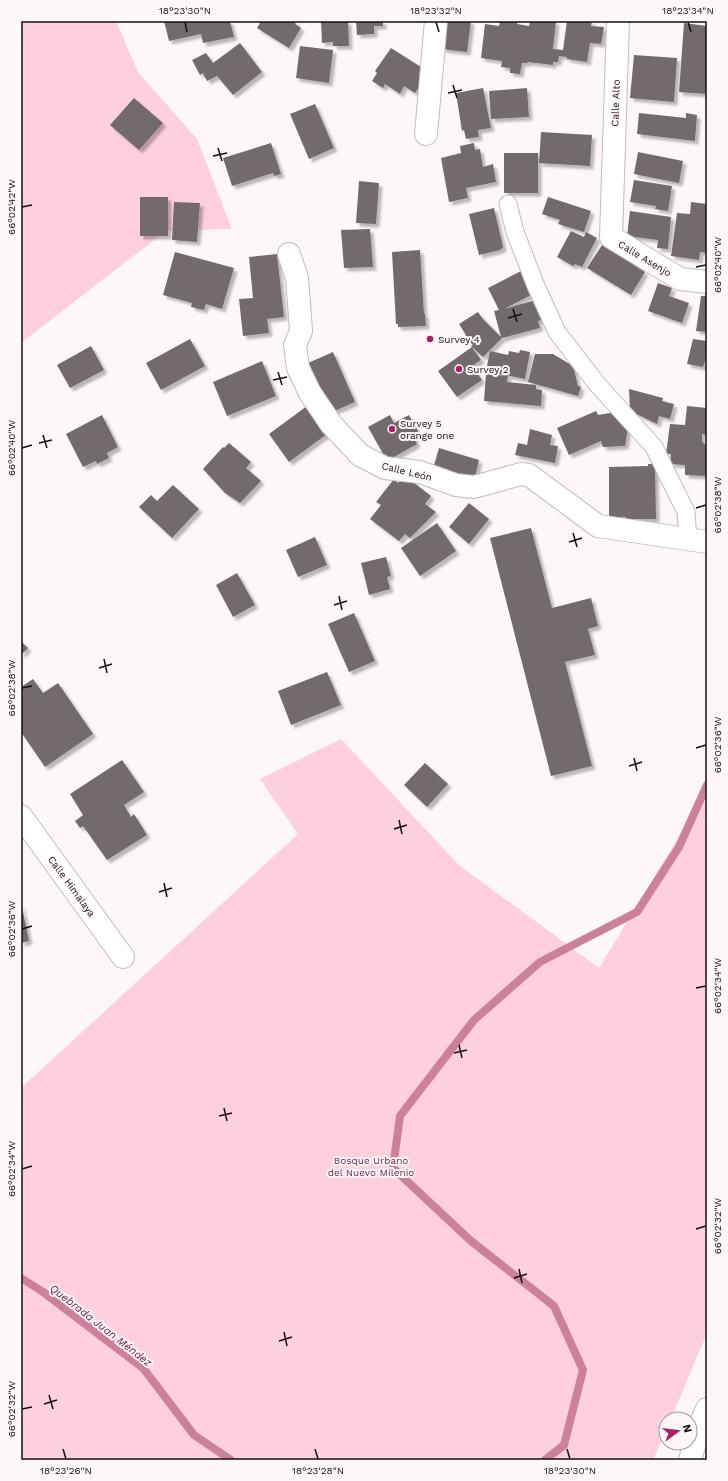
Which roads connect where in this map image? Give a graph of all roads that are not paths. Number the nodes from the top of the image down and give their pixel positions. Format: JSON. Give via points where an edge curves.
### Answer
{"nodes":[{"id":1,"x":436,"y":21,"type":"edge"},
{"id":2,"x":618,"y":21,"type":"edge"},
{"id":3,"x":426,"y":134,"type":"dead end"},
{"id":4,"x":612,"y":185,"type":"joint"},
{"id":5,"x":508,"y":204,"type":"dead end"},
{"id":6,"x":289,"y":254,"type":"dead end"},
{"id":7,"x":707,"y":282,"type":"edge"},
{"id":8,"x":698,"y":541,"type":"edge"},
{"id":9,"x":21,"y":816,"type":"edge"},
{"id":10,"x":123,"y":957,"type":"dead end"},
{"id":11,"x":707,"y":1409,"type":"edge"},
{"id":12,"x":690,"y":1460,"type":"edge"}],
"edges":[{"from":1,"to":3,"type":"street"},
{"from":2,"to":4,"type":"street","name":"Calle Alto"},
{"from":4,"to":7,"type":"street","name":"Calle Asenjo","via":[[610,237],[680,279]]},
{"from":5,"to":8,"type":"street","via":[[515,232],[556,332],[597,384],[654,447]]},
{"from":6,"to":8,"type":"street","name":"Calle León","via":[[297,278],[300,316],[301,331],[295,345],[298,368],[310,393],[331,424],[360,455],[385,468],[420,472],[456,485],[474,487],[521,474],[529,475],[598,526]]},
{"from":9,"to":10,"type":"street","name":"Calle Himalaya"},
{"from":11,"to":12,"type":"street"}]}
